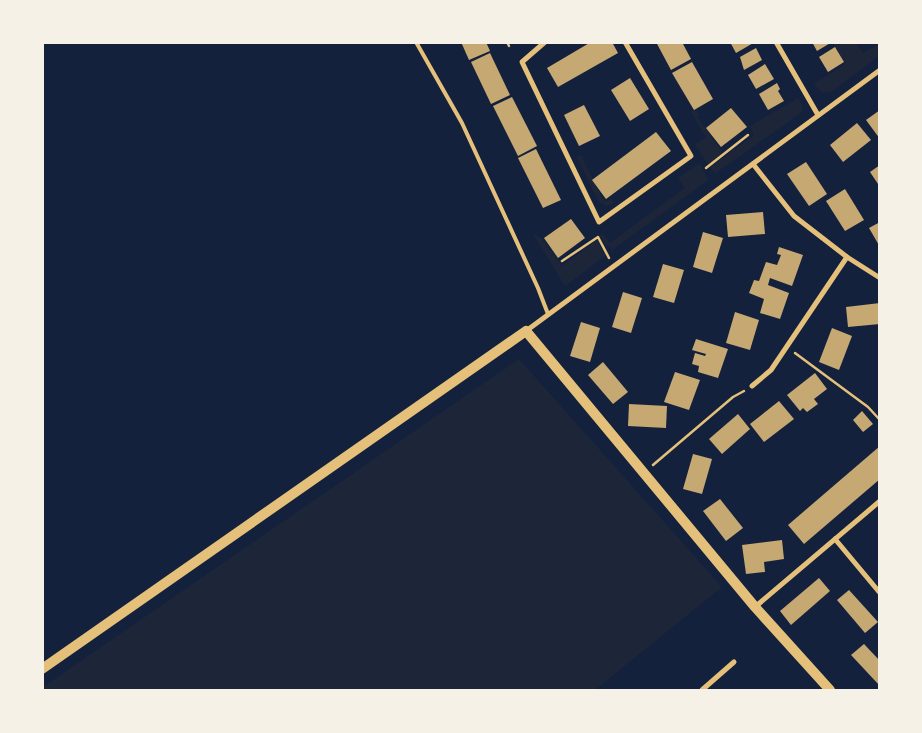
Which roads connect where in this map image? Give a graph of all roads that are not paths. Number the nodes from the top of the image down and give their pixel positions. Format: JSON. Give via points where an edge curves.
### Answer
{"nodes":[{"id":1,"x":416,"y":42,"type":"edge"},
{"id":2,"x":545,"y":42,"type":"edge"},
{"id":3,"x":625,"y":42,"type":"edge"},
{"id":4,"x":776,"y":42,"type":"edge"},
{"id":5,"x":880,"y":70,"type":"edge"},
{"id":6,"x":818,"y":115,"type":"junction"},
{"id":7,"x":753,"y":164,"type":"junction"},
{"id":8,"x":847,"y":257,"type":"junction"},
{"id":9,"x":880,"y":278,"type":"edge"},
{"id":10,"x":548,"y":314,"type":"junction"},
{"id":11,"x":526,"y":331,"type":"junction"},
{"id":12,"x":752,"y":386,"type":"road end"},
{"id":13,"x":880,"y":501,"type":"edge"},
{"id":14,"x":835,"y":539,"type":"junction"},
{"id":15,"x":880,"y":593,"type":"edge"},
{"id":16,"x":755,"y":607,"type":"junction"},
{"id":17,"x":734,"y":662,"type":"dead end"},
{"id":18,"x":42,"y":669,"type":"edge"},
{"id":19,"x":702,"y":690,"type":"edge"},
{"id":20,"x":830,"y":690,"type":"edge"}],
"edges":[{"from":1,"to":10,"type":"lane","via":[[462,123]]},
{"from":2,"to":3,"type":"street","via":[[522,62],[599,222],[690,156]]},
{"from":4,"to":6,"type":"street"},
{"from":5,"to":6,"type":"street"},
{"from":6,"to":7,"type":"street"},
{"from":7,"to":8,"type":"street","via":[[794,216]]},
{"from":7,"to":10,"type":"street"},
{"from":8,"to":9,"type":"street"},
{"from":8,"to":12,"type":"street","via":[[771,370]]},
{"from":10,"to":11,"type":"street"},
{"from":11,"to":16,"type":"main road"},
{"from":11,"to":18,"type":"main road"},
{"from":13,"to":14,"type":"street"},
{"from":14,"to":15,"type":"street"},
{"from":14,"to":16,"type":"street"},
{"from":16,"to":20,"type":"main road"},
{"from":17,"to":19,"type":"street"}]}
